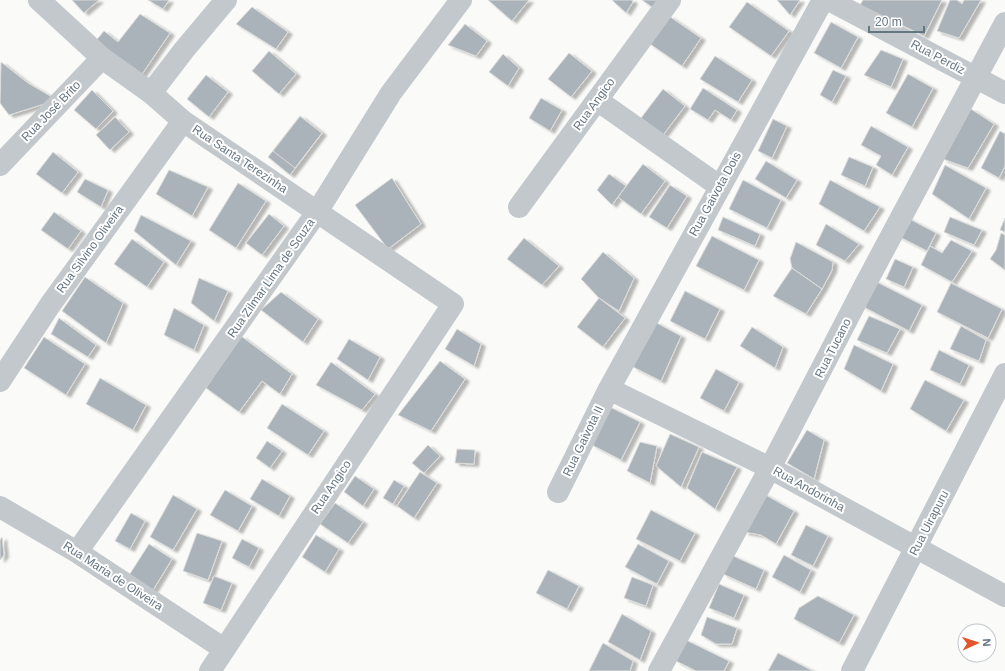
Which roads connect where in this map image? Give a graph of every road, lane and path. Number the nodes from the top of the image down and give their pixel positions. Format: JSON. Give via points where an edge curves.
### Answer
{"nodes":[{"id":1,"x":39,"y":0,"type":"edge"},
{"id":2,"x":226,"y":0,"type":"edge"},
{"id":3,"x":461,"y":0,"type":"edge"},
{"id":4,"x":670,"y":0,"type":"edge"},
{"id":5,"x":823,"y":0,"type":"edge"},
{"id":6,"x":829,"y":0,"type":"edge"},
{"id":7,"x":1005,"y":23,"type":"edge"},
{"id":8,"x":102,"y":58,"type":"junction"},
{"id":9,"x":976,"y":78,"type":"junction"},
{"id":10,"x":1005,"y":92,"type":"edge"},
{"id":11,"x":152,"y":93,"type":"junction"},
{"id":12,"x":597,"y":100,"type":"junction"},
{"id":13,"x":183,"y":121,"type":"junction"},
{"id":14,"x":0,"y":165,"type":"edge"},
{"id":15,"x":719,"y":186,"type":"junction"},
{"id":16,"x":519,"y":207,"type":"dead end"},
{"id":17,"x":317,"y":212,"type":"junction"},
{"id":18,"x":453,"y":304,"type":"joint"},
{"id":19,"x":1005,"y":374,"type":"edge"},
{"id":20,"x":0,"y":381,"type":"edge"},
{"id":21,"x":608,"y":389,"type":"junction"},
{"id":22,"x":1000,"y":396,"type":"edge"},
{"id":23,"x":770,"y":468,"type":"junction"},
{"id":24,"x":558,"y":492,"type":"dead end"},
{"id":25,"x":0,"y":507,"type":"edge"},
{"id":26,"x":916,"y":548,"type":"junction"},
{"id":27,"x":77,"y":552,"type":"junction"},
{"id":28,"x":1005,"y":596,"type":"edge"},
{"id":29,"x":224,"y":648,"type":"junction"},
{"id":30,"x":210,"y":671,"type":"edge"},
{"id":31,"x":659,"y":671,"type":"edge"},
{"id":32,"x":852,"y":671,"type":"edge"}],
"edges":[{"from":1,"to":8,"type":"street","name":"Rua Santa Terezinha"},
{"from":2,"to":11,"type":"street"},
{"from":3,"to":17,"type":"street","name":"Rua Zilmar Lima de Souza","via":[[391,93]]},
{"from":4,"to":12,"type":"street","name":"Rua Angico"},
{"from":5,"to":15,"type":"street","name":"Rua Gaivota Dois"},
{"from":6,"to":9,"type":"street","name":"Rua Perdiz"},
{"from":7,"to":9,"type":"street","name":"Rua Tucano"},
{"from":8,"to":11,"type":"street","name":"Rua Santa Terezinha"},
{"from":8,"to":14,"type":"street","name":"Rua José Brito"},
{"from":9,"to":10,"type":"street","name":"Rua Perdiz"},
{"from":9,"to":23,"type":"street","name":"Rua Tucano"},
{"from":11,"to":13,"type":"street","name":"Rua Santa Terezinha"},
{"from":12,"to":15,"type":"street"},
{"from":12,"to":16,"type":"street","name":"Rua Angico"},
{"from":13,"to":17,"type":"street","name":"Rua Santa Terezinha"},
{"from":13,"to":20,"type":"street","name":"Rua Silvino Oliveira","via":[[50,305]]},
{"from":15,"to":21,"type":"street","name":"Rua Gaivota Dois"},
{"from":17,"to":18,"type":"street","name":"Rua Santa Terezinha"},
{"from":17,"to":27,"type":"street","name":"Rua Zilmar Lima de Souza"},
{"from":18,"to":29,"type":"street","name":"Rua Angico"},
{"from":19,"to":22,"type":"street","name":"Rua Uirapuru"},
{"from":21,"to":23,"type":"street","name":"Rua Andorinha"},
{"from":21,"to":24,"type":"street","name":"Rua Gaivota II"},
{"from":22,"to":26,"type":"street","name":"Rua Uirapuru"},
{"from":23,"to":26,"type":"street","name":"Rua Andorinha"},
{"from":23,"to":31,"type":"street","name":"Rua Tucano"},
{"from":25,"to":27,"type":"street","name":"Rua Maria de Oliveira"},
{"from":26,"to":28,"type":"street","name":"Rua Andorinha"},
{"from":26,"to":32,"type":"street","name":"Rua Uirapuru"},
{"from":27,"to":29,"type":"street","name":"Rua Maria de Oliveira"},
{"from":29,"to":30,"type":"street","name":"Rua Angico"}]}
